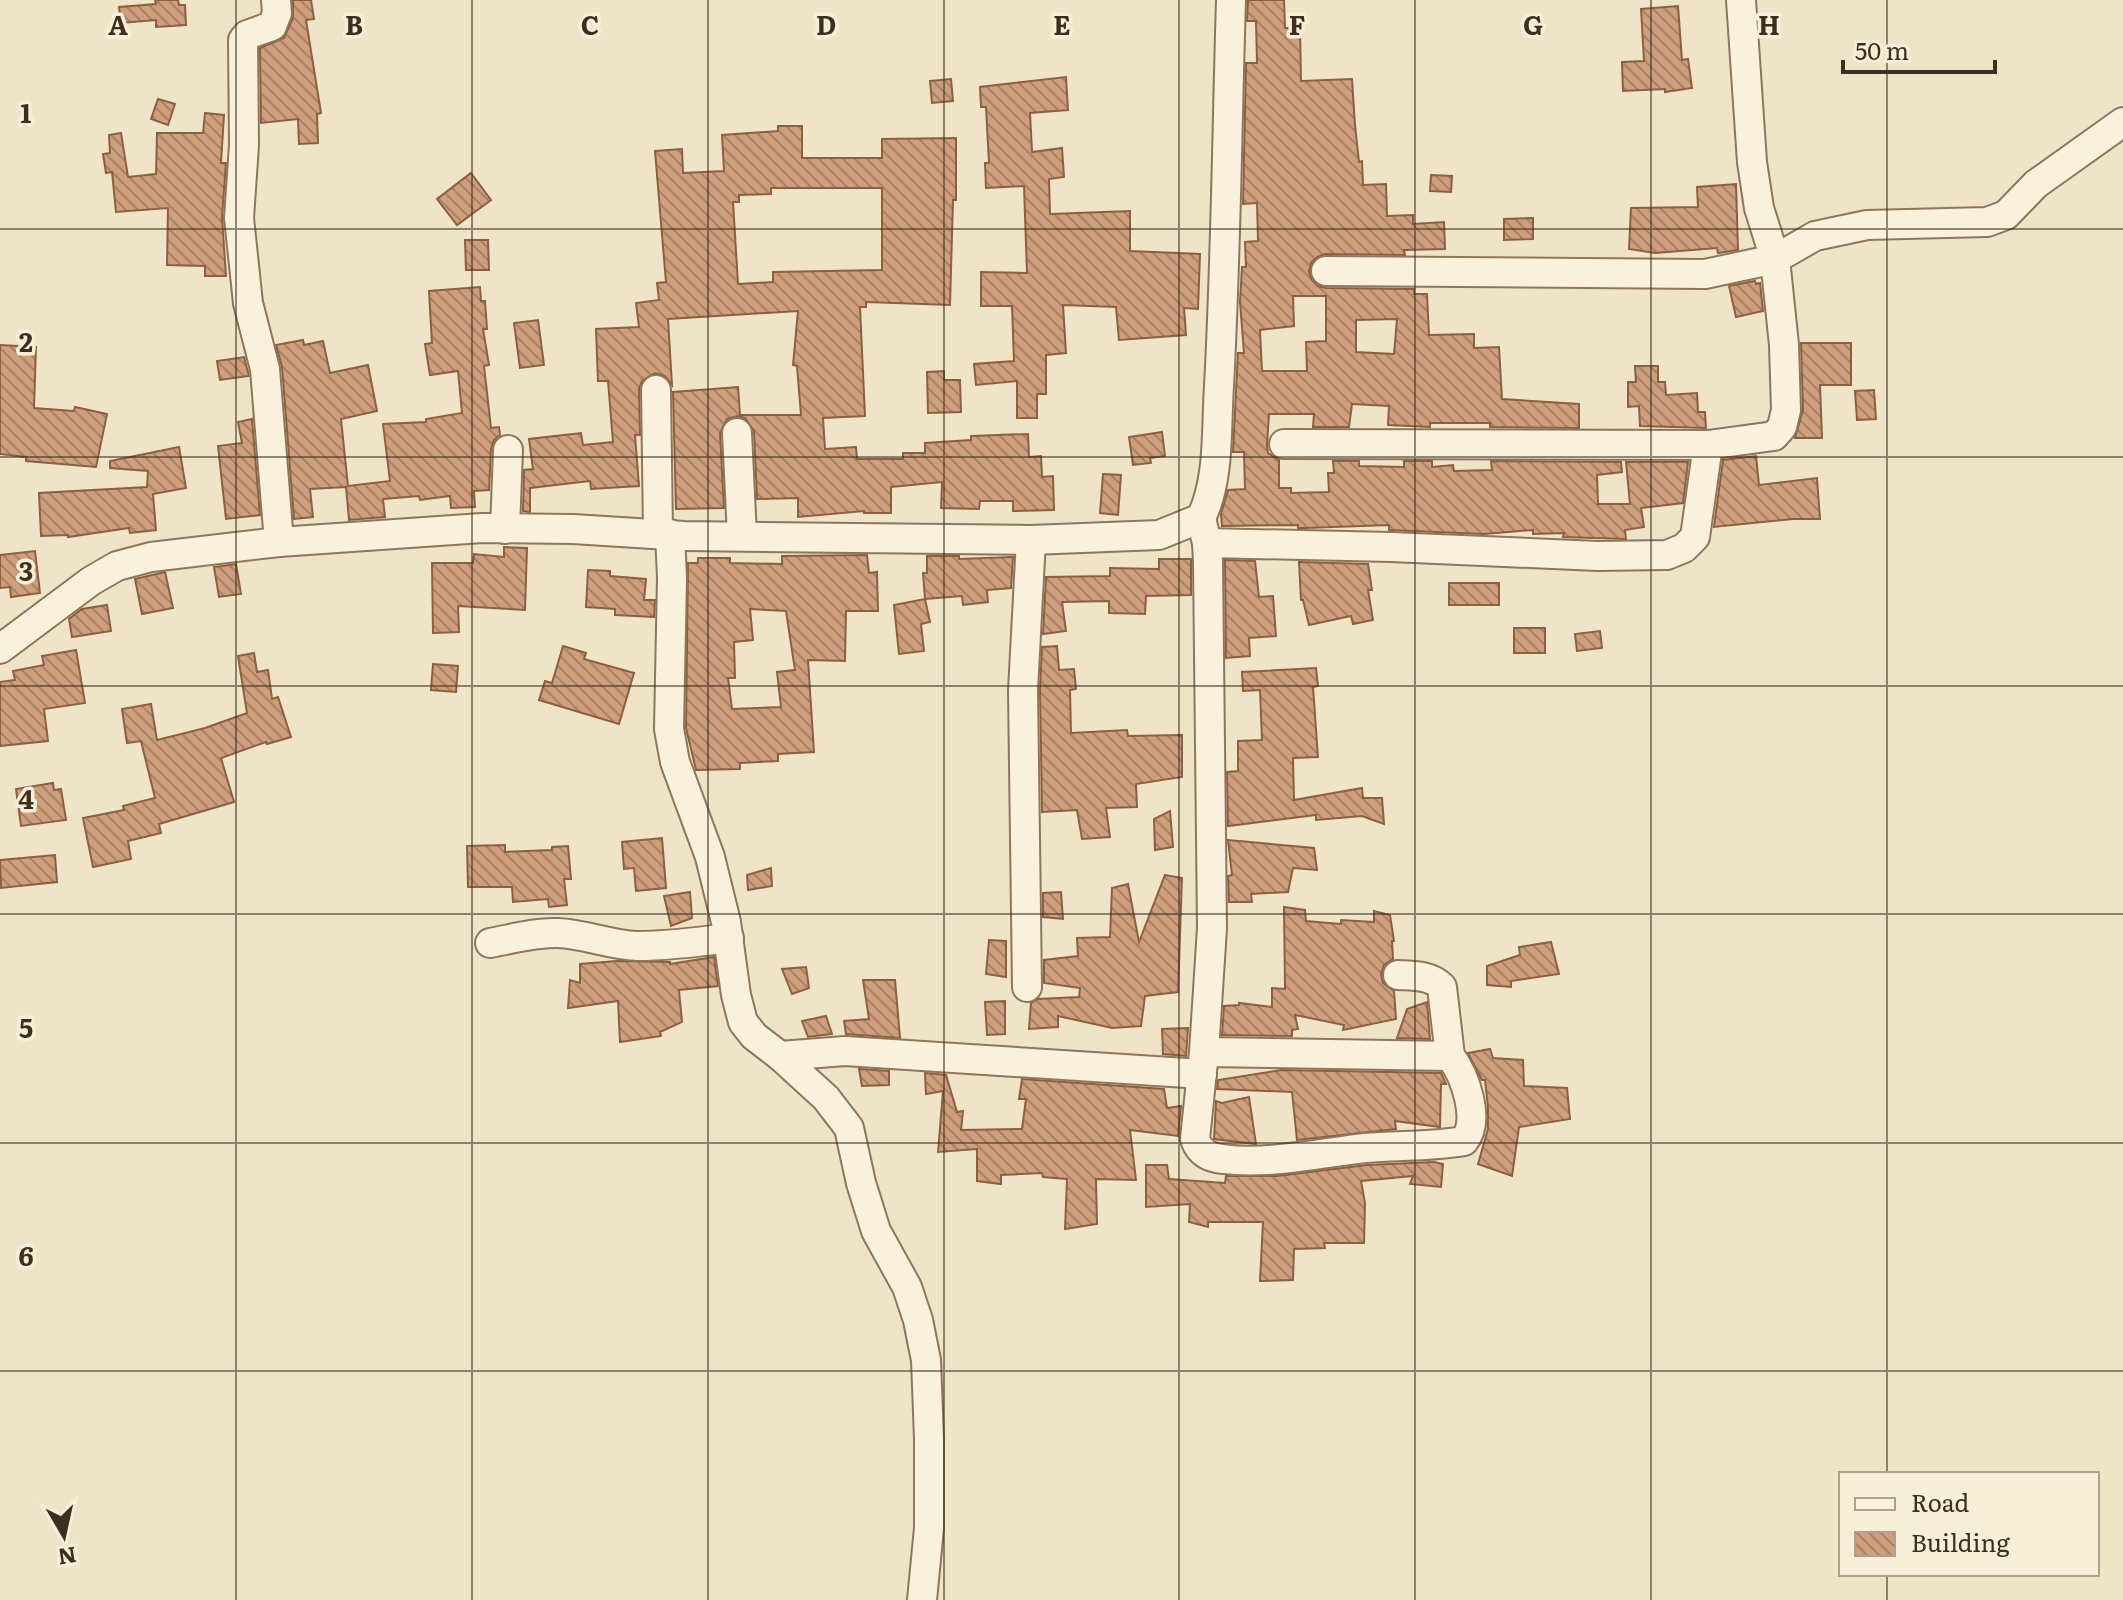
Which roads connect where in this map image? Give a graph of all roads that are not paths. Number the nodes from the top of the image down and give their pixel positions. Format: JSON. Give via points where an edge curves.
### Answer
{"nodes":[{"id":1,"x":276,"y":0,"type":"edge"},
{"id":2,"x":1231,"y":0,"type":"edge"},
{"id":3,"x":1741,"y":0,"type":"edge"},
{"id":4,"x":2123,"y":122,"type":"edge"},
{"id":5,"x":1775,"y":259,"type":"junction"},
{"id":6,"x":1326,"y":271,"type":"dead end"},
{"id":7,"x":656,"y":390,"type":"dead end"},
{"id":8,"x":737,"y":433,"type":"dead end"},
{"id":9,"x":1284,"y":444,"type":"dead end"},
{"id":10,"x":1708,"y":445,"type":"junction"},
{"id":11,"x":508,"y":450,"type":"dead end"},
{"id":12,"x":505,"y":529,"type":"junction"},
{"id":13,"x":1204,"y":531,"type":"junction"},
{"id":14,"x":664,"y":534,"type":"junction"},
{"id":15,"x":742,"y":536,"type":"junction"},
{"id":16,"x":1031,"y":540,"type":"junction"},
{"id":17,"x":279,"y":542,"type":"junction"},
{"id":18,"x":0,"y":649,"type":"edge"},
{"id":19,"x":729,"y":938,"type":"junction"},
{"id":20,"x":490,"y":943,"type":"dead end"},
{"id":21,"x":1398,"y":975,"type":"dead end"},
{"id":22,"x":1027,"y":987,"type":"dead end"},
{"id":23,"x":780,"y":1056,"type":"junction"},
{"id":24,"x":1450,"y":1056,"type":"junction"},
{"id":25,"x":1203,"y":1063,"type":"junction"},
{"id":26,"x":922,"y":1600,"type":"edge"}],
"edges":[{"from":1,"to":17,"type":"street","via":[[272,26],[243,40],[239,218],[248,303],[265,369]]},
{"from":2,"to":13,"type":"street","via":[[1228,208],[1213,488]]},
{"from":3,"to":5,"type":"street","via":[[1752,162]]},
{"from":4,"to":5,"type":"street","via":[[2036,184],[1999,219],[1867,225],[1815,236]]},
{"from":5,"to":6,"type":"street","via":[[1705,274]]},
{"from":5,"to":10,"type":"street","via":[[1784,345],[1782,427],[1774,436]]},
{"from":7,"to":14,"type":"street"},
{"from":8,"to":15,"type":"street"},
{"from":9,"to":10,"type":"street"},
{"from":10,"to":13,"type":"street","via":[[1695,537],[1667,555],[1391,547]]},
{"from":11,"to":12,"type":"street"},
{"from":12,"to":14,"type":"street"},
{"from":12,"to":17,"type":"street"},
{"from":13,"to":16,"type":"street"},
{"from":13,"to":25,"type":"street","via":[[1212,928]]},
{"from":14,"to":15,"type":"street"},
{"from":14,"to":19,"type":"street","via":[[672,578],[669,729],[675,762],[710,857]]},
{"from":15,"to":16,"type":"street"},
{"from":16,"to":22,"type":"street","via":[[1023,690]]},
{"from":17,"to":18,"type":"street","via":[[117,566]]},
{"from":19,"to":20,"type":"street","via":[[635,946],[555,933]]},
{"from":19,"to":23,"type":"street","via":[[743,1022]]},
{"from":21,"to":24,"type":"street","via":[[1422,976],[1442,987]]},
{"from":23,"to":25,"type":"street","via":[[845,1051]]},
{"from":23,"to":26,"type":"street","via":[[826,1098],[849,1128],[876,1231],[907,1287],[918,1320],[926,1360],[929,1439]]},
{"from":24,"to":25,"type":"street"},
{"from":24,"to":25,"type":"street","via":[[1460,1068],[1472,1121],[1464,1141],[1252,1160],[1221,1159],[1198,1148]]}]}
